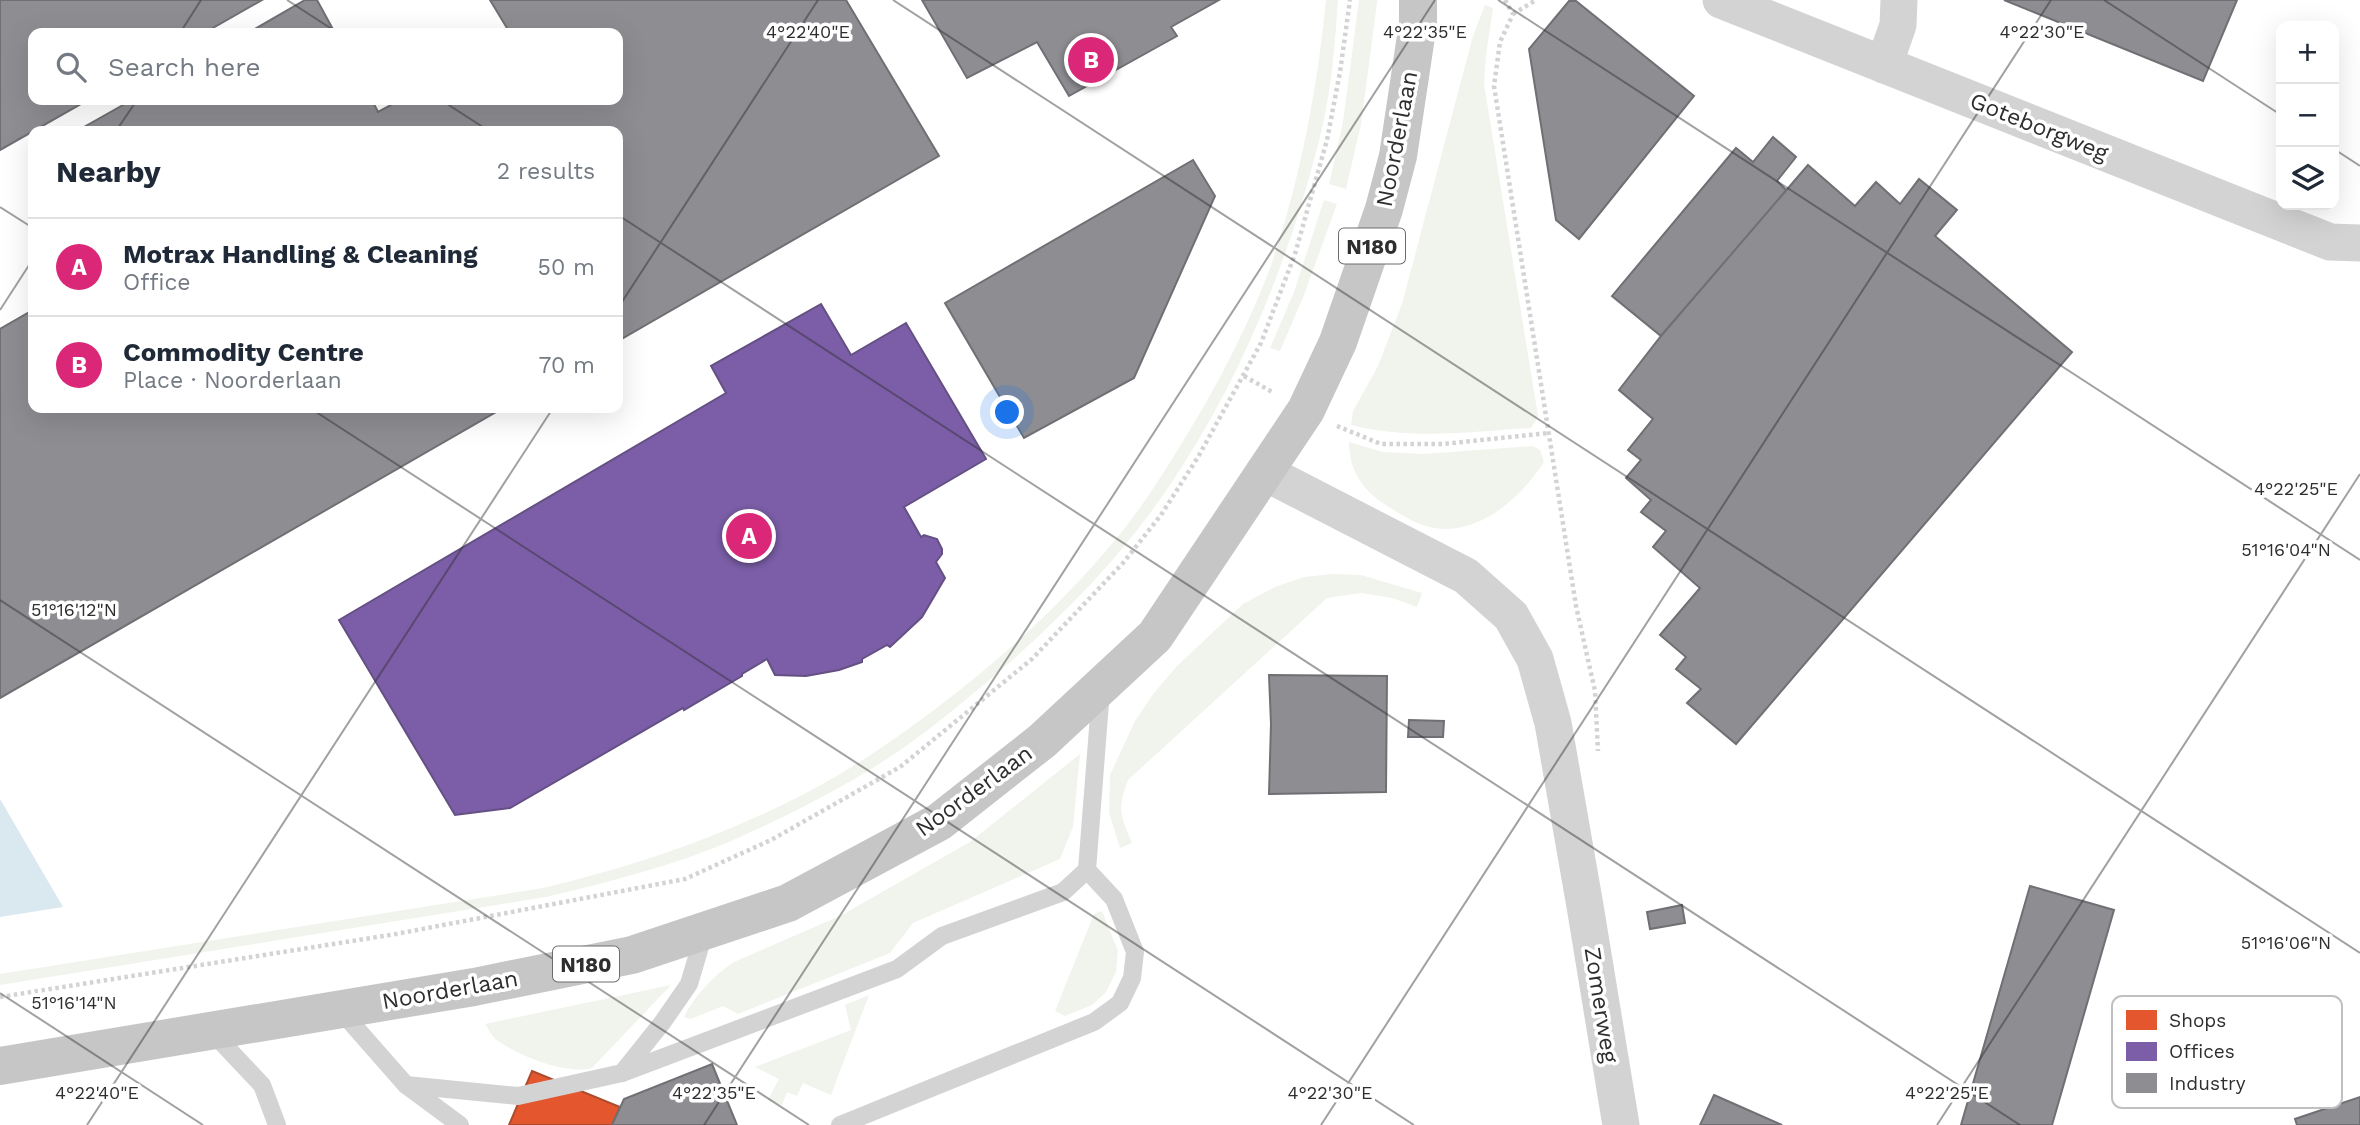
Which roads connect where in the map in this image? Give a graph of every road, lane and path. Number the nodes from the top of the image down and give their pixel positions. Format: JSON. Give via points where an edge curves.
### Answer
{"nodes":[{"id":1,"x":1350,"y":0,"type":"edge"},
{"id":2,"x":1418,"y":0,"type":"edge"},
{"id":3,"x":1505,"y":0,"type":"edge"},
{"id":4,"x":1536,"y":0,"type":"edge"},
{"id":5,"x":1721,"y":0,"type":"edge"},
{"id":6,"x":1899,"y":0,"type":"edge"},
{"id":7,"x":1513,"y":15,"type":"junction"},
{"id":8,"x":1884,"y":65,"type":"junction"},
{"id":9,"x":2360,"y":243,"type":"edge"},
{"id":10,"x":1244,"y":376,"type":"junction"},
{"id":11,"x":1307,"y":410,"type":"junction"},
{"id":12,"x":1549,"y":433,"type":"junction"},
{"id":13,"x":1264,"y":472,"type":"junction"},
{"id":14,"x":1101,"y":686,"type":"junction"},
{"id":15,"x":1598,"y":754,"type":"dead end"},
{"id":16,"x":1087,"y":870,"type":"junction"},
{"id":17,"x":705,"y":930,"type":"junction"},
{"id":18,"x":0,"y":997,"type":"edge"},
{"id":19,"x":340,"y":1010,"type":"junction"},
{"id":20,"x":211,"y":1031,"type":"junction"},
{"id":21,"x":0,"y":1066,"type":"edge"},
{"id":22,"x":622,"y":1073,"type":"junction"},
{"id":23,"x":406,"y":1085,"type":"junction"},
{"id":24,"x":277,"y":1125,"type":"edge"},
{"id":25,"x":460,"y":1125,"type":"edge"},
{"id":26,"x":840,"y":1125,"type":"edge"},
{"id":27,"x":1620,"y":1125,"type":"edge"}],
"edges":[{"from":1,"to":10,"type":"path","via":[[1338,85],[1315,186],[1280,298]]},
{"from":2,"to":11,"type":"main road","name":"Noorderlaan","number":"N180","via":[[1398,156],[1384,209],[1338,342]]},
{"from":3,"to":7,"type":"path"},
{"from":4,"to":7,"type":"path"},
{"from":5,"to":8,"type":"street","name":"Goteborgweg"},
{"from":6,"to":8,"type":"street","via":[[1898,26]]},
{"from":7,"to":12,"type":"path","via":[[1500,43],[1494,86]]},
{"from":8,"to":9,"type":"street","name":"Goteborgweg","via":[[2330,242]]},
{"from":10,"to":11,"type":"path"},
{"from":10,"to":18,"type":"path","via":[[1161,515],[1123,563],[1032,659],[900,767],[771,840],[685,879],[396,934]]},
{"from":11,"to":12,"type":"path","via":[[1381,444],[1443,444]]},
{"from":11,"to":13,"type":"main road","name":"Noorderlaan","number":"N180"},
{"from":12,"to":15,"type":"path","via":[[1594,691]]},
{"from":13,"to":14,"type":"main road","name":"Noorderlaan","number":"N180","via":[[1155,636]]},
{"from":13,"to":27,"type":"street","name":"Zomerweg","via":[[1466,576],[1510,616],[1535,659],[1553,723]]},
{"from":14,"to":16,"type":"lane"},
{"from":14,"to":17,"type":"main road","name":"Noorderlaan","number":"N180","via":[[1042,741],[939,822],[788,903]]},
{"from":16,"to":22,"type":"lane","via":[[1063,892],[942,936],[897,969]]},
{"from":16,"to":26,"type":"lane","via":[[1114,899],[1135,952],[1132,978],[1121,1003],[1094,1021]]},
{"from":17,"to":19,"type":"main road","name":"Noorderlaan","number":"N180","via":[[632,955]]},
{"from":17,"to":22,"type":"lane","via":[[689,984]]},
{"from":19,"to":20,"type":"main road","name":"Noorderlaan","number":"N180"},
{"from":19,"to":23,"type":"lane"},
{"from":20,"to":21,"type":"main road","name":"Noorderlaan","number":"N180"},
{"from":20,"to":24,"type":"lane","via":[[262,1085]]},
{"from":22,"to":23,"type":"lane","via":[[518,1096]]},
{"from":23,"to":25,"type":"lane"}]}
